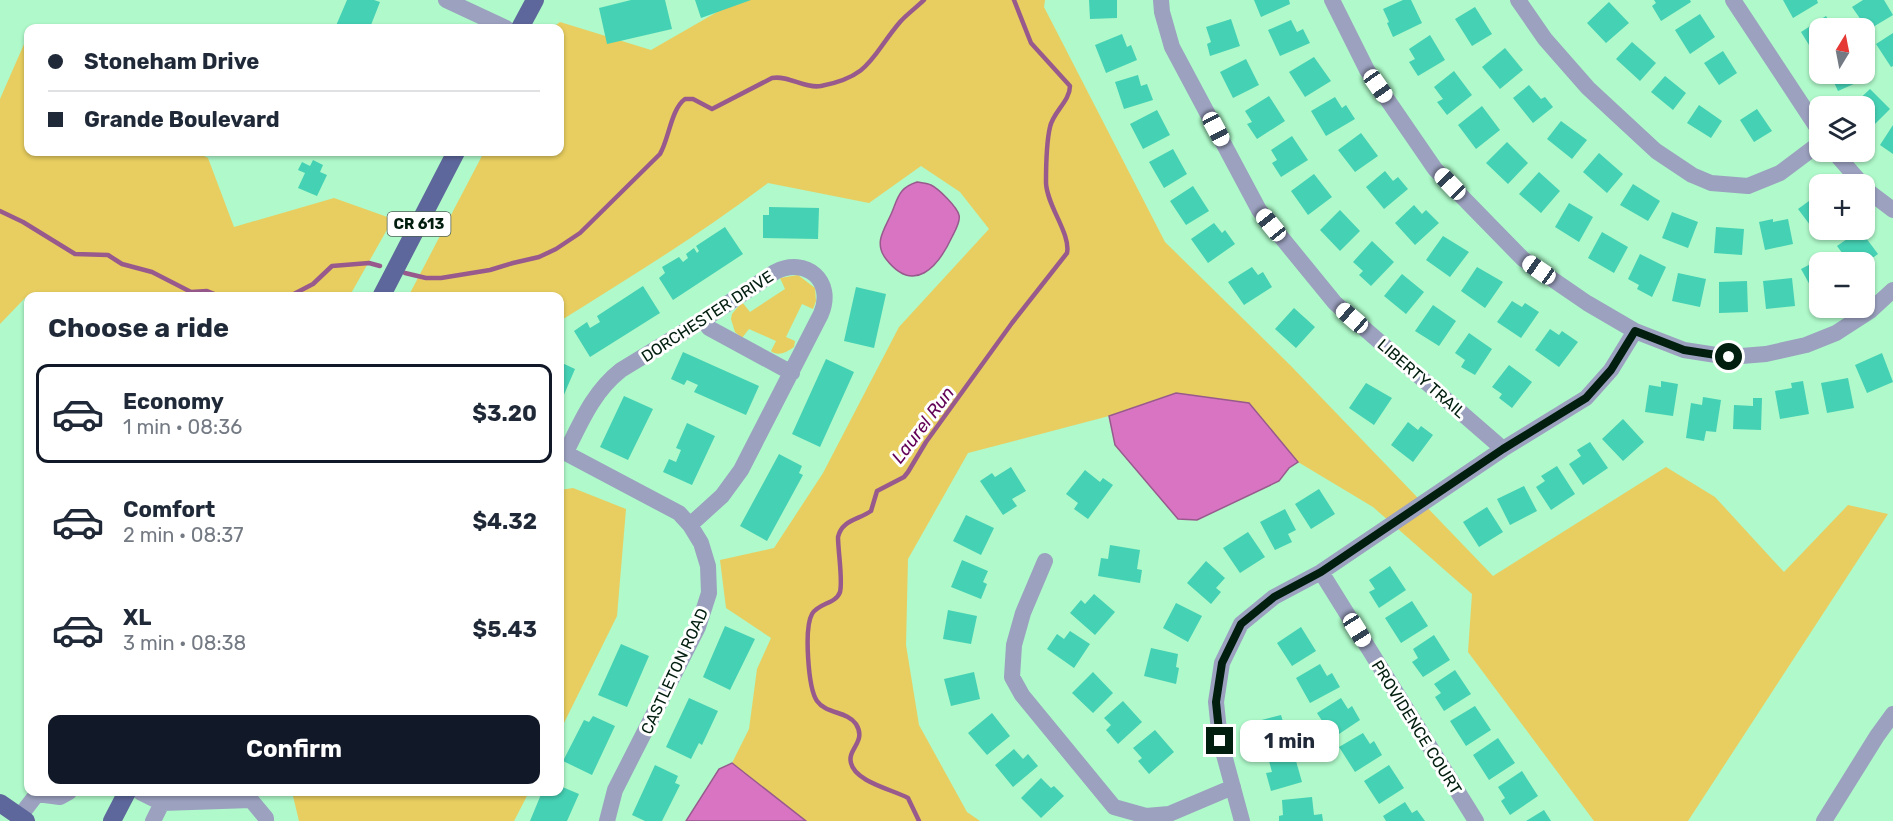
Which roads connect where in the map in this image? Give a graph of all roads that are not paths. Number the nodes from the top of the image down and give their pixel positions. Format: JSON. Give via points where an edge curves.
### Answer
{"nodes":[{"id":1,"x":446,"y":0,"type":"edge"},
{"id":2,"x":535,"y":0,"type":"edge"},
{"id":3,"x":1161,"y":0,"type":"edge"},
{"id":4,"x":1332,"y":0,"type":"edge"},
{"id":5,"x":1518,"y":0,"type":"edge"},
{"id":6,"x":1733,"y":0,"type":"edge"},
{"id":7,"x":497,"y":24,"type":"edge"},
{"id":8,"x":522,"y":24,"type":"edge"},
{"id":9,"x":1809,"y":115,"type":"edge"},
{"id":10,"x":1809,"y":151,"type":"edge"},
{"id":11,"x":454,"y":156,"type":"edge"},
{"id":12,"x":1843,"y":162,"type":"edge"},
{"id":13,"x":1853,"y":174,"type":"edge"},
{"id":14,"x":1875,"y":196,"type":"edge"},
{"id":15,"x":1893,"y":210,"type":"edge"},
{"id":16,"x":1893,"y":290,"type":"edge"},
{"id":17,"x":384,"y":292,"type":"edge"},
{"id":18,"x":703,"y":320,"type":"junction"},
{"id":19,"x":1635,"y":331,"type":"junction"},
{"id":20,"x":792,"y":373,"type":"junction"},
{"id":21,"x":564,"y":448,"type":"edge"},
{"id":22,"x":1503,"y":449,"type":"junction"},
{"id":23,"x":564,"y":452,"type":"edge"},
{"id":24,"x":690,"y":525,"type":"junction"},
{"id":25,"x":1045,"y":561,"type":"dead end"},
{"id":26,"x":1321,"y":572,"type":"junction"},
{"id":27,"x":1893,"y":714,"type":"edge"},
{"id":28,"x":1233,"y":787,"type":"junction"},
{"id":29,"x":36,"y":796,"type":"edge"},
{"id":30,"x":126,"y":796,"type":"edge"},
{"id":31,"x":148,"y":796,"type":"edge"},
{"id":32,"x":0,"y":803,"type":"edge"},
{"id":33,"x":162,"y":803,"type":"junction"},
{"id":34,"x":23,"y":819,"type":"edge"},
{"id":35,"x":112,"y":821,"type":"edge"},
{"id":36,"x":153,"y":821,"type":"edge"},
{"id":37,"x":266,"y":821,"type":"edge"},
{"id":38,"x":607,"y":821,"type":"edge"},
{"id":39,"x":1242,"y":821,"type":"edge"},
{"id":40,"x":1476,"y":821,"type":"edge"},
{"id":41,"x":1824,"y":821,"type":"edge"}],
"edges":[{"from":1,"to":7,"type":"street"},
{"from":2,"to":8,"type":"main road"},
{"from":3,"to":22,"type":"street","name":"LIBERTY TRAIL","via":[[1172,47],[1259,210],[1335,303]]},
{"from":4,"to":19,"type":"street","via":[[1367,70],[1435,169],[1523,259]]},
{"from":5,"to":10,"type":"street","via":[[1545,39],[1588,88],[1656,151],[1692,175],[1711,183],[1748,186],[1780,173]]},
{"from":6,"to":9,"type":"street"},
{"from":11,"to":17,"type":"main road","number":"CR 613"},
{"from":12,"to":13,"type":"street"},
{"from":14,"to":15,"type":"street"},
{"from":16,"to":19,"type":"street","via":[[1836,333],[1766,354],[1729,357],[1684,350]]},
{"from":18,"to":20,"type":"street","via":[[709,328]]},
{"from":18,"to":20,"type":"street","name":"DORCHESTER DRIVE","via":[[781,269],[796,267],[809,271],[823,286],[825,300]]},
{"from":18,"to":21,"type":"street","name":"DORCHESTER DRIVE","via":[[609,379]]},
{"from":19,"to":22,"type":"street","via":[[1611,370],[1586,398]]},
{"from":20,"to":24,"type":"street","name":"DORCHESTER DRIVE","via":[[734,482]]},
{"from":22,"to":26,"type":"street"},
{"from":23,"to":24,"type":"street","name":"CASTLETON ROAD","via":[[666,505]]},
{"from":24,"to":38,"type":"street","name":"CASTLETON ROAD","via":[[708,566],[704,610],[615,790]]},
{"from":25,"to":28,"type":"street","via":[[1023,613],[1011,677],[1107,799],[1114,807],[1146,816],[1169,814]]},
{"from":26,"to":28,"type":"street","via":[[1274,597],[1241,624],[1222,663],[1216,702],[1220,741]]},
{"from":26,"to":40,"type":"street","name":"PROVIDENCE COURT"},
{"from":27,"to":41,"type":"street"},
{"from":28,"to":39,"type":"street"},
{"from":29,"to":34,"type":"street"},
{"from":30,"to":35,"type":"main road"},
{"from":31,"to":33,"type":"street"},
{"from":32,"to":34,"type":"main road"},
{"from":33,"to":36,"type":"street"},
{"from":33,"to":37,"type":"street","via":[[251,800]]}]}
